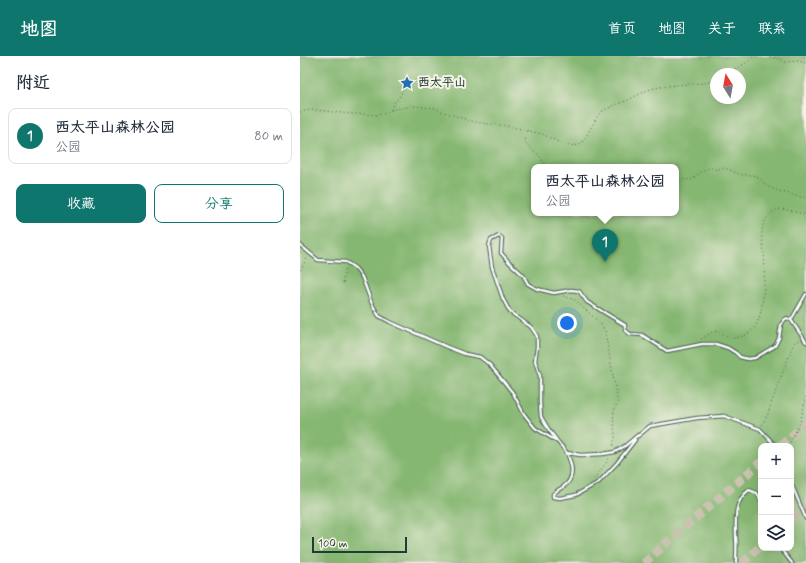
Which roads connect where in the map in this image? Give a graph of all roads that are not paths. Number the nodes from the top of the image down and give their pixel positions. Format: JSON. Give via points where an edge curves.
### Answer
{"nodes":[{"id":1,"x":300,"y":245,"type":"edge"},
{"id":2,"x":806,"y":294,"type":"edge"},
{"id":3,"x":791,"y":320,"type":"junction"},
{"id":4,"x":806,"y":342,"type":"edge"},
{"id":5,"x":638,"y":435,"type":"junction"},
{"id":6,"x":558,"y":442,"type":"junction"},
{"id":7,"x":773,"y":443,"type":"edge"},
{"id":8,"x":567,"y":452,"type":"junction"},
{"id":9,"x":794,"y":491,"type":"edge"},
{"id":10,"x":758,"y":495,"type":"edge"},
{"id":11,"x":806,"y":519,"type":"edge"},
{"id":12,"x":782,"y":551,"type":"edge"},
{"id":13,"x":736,"y":563,"type":"edge"},
{"id":14,"x":792,"y":563,"type":"edge"}],
"edges":[{"from":1,"to":6,"type":"lane","via":[[318,260],[346,262],[355,268],[362,277],[379,316],[464,354],[480,357],[513,393],[535,428]]},
{"from":2,"to":3,"type":"lane"},
{"from":3,"to":4,"type":"lane"},
{"from":3,"to":6,"type":"lane","via":[[784,320],[775,346],[755,358],[740,357],[728,348],[716,344],[667,351],[642,335],[630,334],[625,330],[625,325],[587,302],[579,292],[571,290],[554,293],[536,289],[528,284],[523,275],[501,253],[502,238],[499,236],[491,240],[488,246],[492,267],[503,299],[510,312],[531,327],[537,336],[535,361],[540,376],[541,417]]},
{"from":5,"to":7,"type":"lane","via":[[650,426],[724,416],[760,429]]},
{"from":5,"to":8,"type":"lane","via":[[615,452],[581,455]]},
{"from":5,"to":8,"type":"lane","via":[[617,463],[598,482],[576,495],[553,497],[553,494],[565,486],[572,476],[572,464]]},
{"from":6,"to":8,"type":"lane"},
{"from":9,"to":11,"type":"lane"},
{"from":10,"to":13,"type":"lane","via":[[749,490],[738,503],[735,517]]},
{"from":12,"to":14,"type":"lane"}]}
